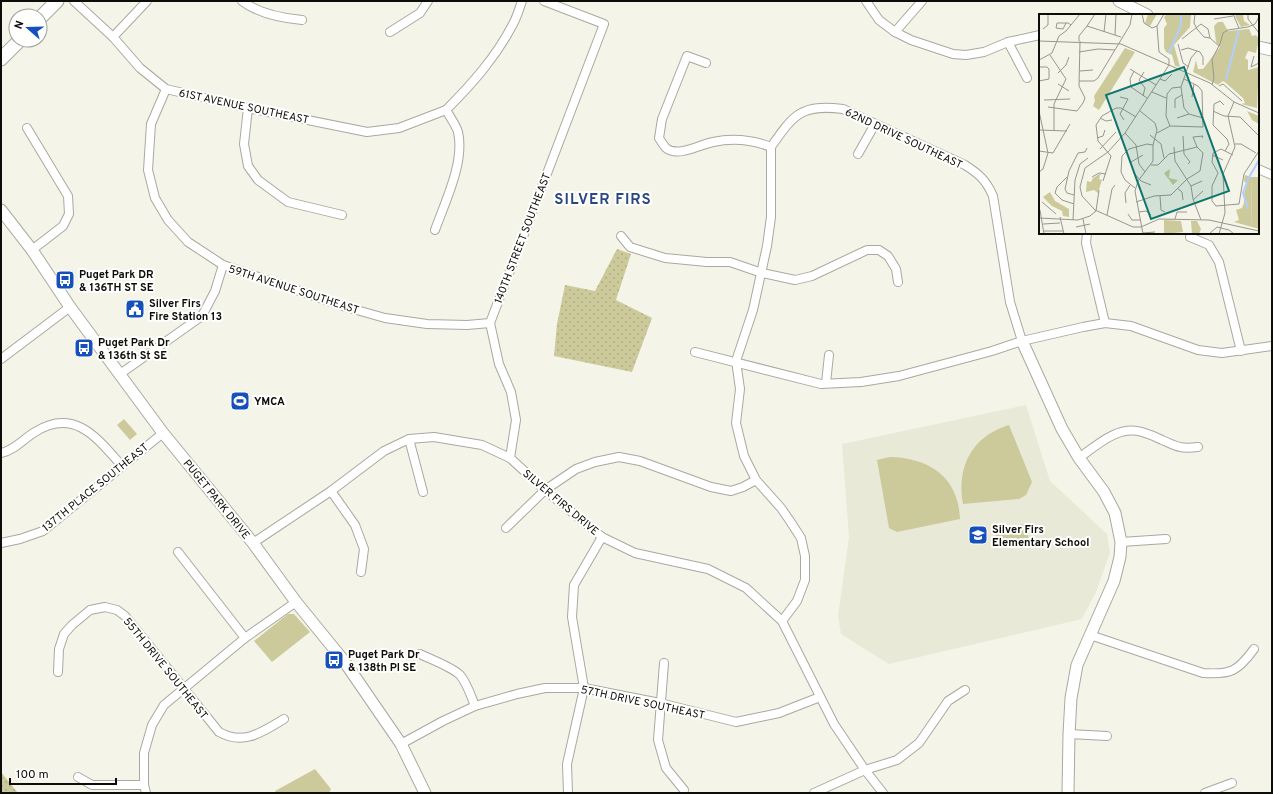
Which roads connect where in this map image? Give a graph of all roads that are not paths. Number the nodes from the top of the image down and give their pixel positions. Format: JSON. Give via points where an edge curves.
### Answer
{"nodes":[{"id":1,"x":56,"y":1,"type":"edge"},
{"id":2,"x":74,"y":1,"type":"edge"},
{"id":3,"x":147,"y":1,"type":"edge"},
{"id":4,"x":242,"y":1,"type":"edge"},
{"id":5,"x":428,"y":1,"type":"edge"},
{"id":6,"x":522,"y":1,"type":"edge"},
{"id":7,"x":544,"y":1,"type":"edge"},
{"id":8,"x":866,"y":1,"type":"edge"},
{"id":9,"x":922,"y":1,"type":"edge"},
{"id":10,"x":1119,"y":1,"type":"edge"},
{"id":11,"x":48,"y":10,"type":"edge"},
{"id":12,"x":1145,"y":14,"type":"edge"},
{"id":13,"x":302,"y":20,"type":"dead end"},
{"id":14,"x":390,"y":32,"type":"dead end"},
{"id":15,"x":895,"y":32,"type":"junction"},
{"id":16,"x":1039,"y":35,"type":"edge"},
{"id":17,"x":113,"y":36,"type":"junction"},
{"id":18,"x":1008,"y":42,"type":"junction"},
{"id":19,"x":1259,"y":47,"type":"edge"},
{"id":20,"x":12,"y":48,"type":"edge"},
{"id":21,"x":1272,"y":50,"type":"edge"},
{"id":22,"x":1,"y":60,"type":"edge"},
{"id":23,"x":706,"y":63,"type":"dead end"},
{"id":24,"x":1027,"y":78,"type":"dead end"},
{"id":25,"x":166,"y":89,"type":"junction"},
{"id":26,"x":248,"y":108,"type":"junction"},
{"id":27,"x":446,"y":110,"type":"junction"},
{"id":28,"x":875,"y":124,"type":"junction"},
{"id":29,"x":27,"y":128,"type":"dead end"},
{"id":30,"x":771,"y":147,"type":"junction"},
{"id":31,"x":858,"y":154,"type":"dead end"},
{"id":32,"x":1259,"y":169,"type":"edge"},
{"id":33,"x":1272,"y":175,"type":"edge"},
{"id":34,"x":1,"y":210,"type":"edge"},
{"id":35,"x":342,"y":215,"type":"dead end"},
{"id":36,"x":435,"y":230,"type":"dead end"},
{"id":37,"x":1087,"y":234,"type":"edge"},
{"id":38,"x":621,"y":236,"type":"dead end"},
{"id":39,"x":1190,"y":237,"type":"dead end"},
{"id":40,"x":32,"y":250,"type":"junction"},
{"id":41,"x":224,"y":265,"type":"junction"},
{"id":42,"x":762,"y":272,"type":"junction"},
{"id":43,"x":898,"y":282,"type":"dead end"},
{"id":44,"x":70,"y":307,"type":"junction"},
{"id":45,"x":490,"y":323,"type":"junction"},
{"id":46,"x":1105,"y":323,"type":"junction"},
{"id":47,"x":1022,"y":341,"type":"junction"},
{"id":48,"x":1272,"y":346,"type":"edge"},
{"id":49,"x":1241,"y":351,"type":"junction"},
{"id":50,"x":696,"y":352,"type":"dead end"},
{"id":51,"x":829,"y":355,"type":"dead end"},
{"id":52,"x":1,"y":359,"type":"edge"},
{"id":53,"x":736,"y":361,"type":"junction"},
{"id":54,"x":120,"y":374,"type":"junction"},
{"id":55,"x":826,"y":383,"type":"junction"},
{"id":56,"x":163,"y":433,"type":"junction"},
{"id":57,"x":409,"y":439,"type":"junction"},
{"id":58,"x":1198,"y":447,"type":"dead end"},
{"id":59,"x":1,"y":453,"type":"edge"},
{"id":60,"x":510,"y":458,"type":"junction"},
{"id":61,"x":1079,"y":458,"type":"junction"},
{"id":62,"x":122,"y":466,"type":"junction"},
{"id":63,"x":756,"y":480,"type":"junction"},
{"id":64,"x":545,"y":490,"type":"junction"},
{"id":65,"x":331,"y":491,"type":"junction"},
{"id":66,"x":423,"y":492,"type":"dead end"},
{"id":67,"x":506,"y":528,"type":"dead end"},
{"id":68,"x":602,"y":536,"type":"junction"},
{"id":69,"x":1166,"y":539,"type":"dead end"},
{"id":70,"x":1121,"y":542,"type":"junction"},
{"id":71,"x":1,"y":543,"type":"edge"},
{"id":72,"x":253,"y":543,"type":"junction"},
{"id":73,"x":178,"y":552,"type":"dead end"},
{"id":74,"x":361,"y":572,"type":"dead end"},
{"id":75,"x":296,"y":602,"type":"junction"},
{"id":76,"x":782,"y":621,"type":"junction"},
{"id":77,"x":1090,"y":635,"type":"junction"},
{"id":78,"x":245,"y":638,"type":"junction"},
{"id":79,"x":1254,"y":649,"type":"dead end"},
{"id":80,"x":420,"y":654,"type":"dead end"},
{"id":81,"x":664,"y":663,"type":"dead end"},
{"id":82,"x":58,"y":672,"type":"dead end"},
{"id":83,"x":584,"y":688,"type":"junction"},
{"id":84,"x":184,"y":690,"type":"junction"},
{"id":85,"x":965,"y":690,"type":"dead end"},
{"id":86,"x":820,"y":697,"type":"junction"},
{"id":87,"x":660,"y":703,"type":"junction"},
{"id":88,"x":475,"y":706,"type":"junction"},
{"id":89,"x":284,"y":719,"type":"dead end"},
{"id":90,"x":1069,"y":734,"type":"junction"},
{"id":91,"x":1107,"y":736,"type":"dead end"},
{"id":92,"x":401,"y":744,"type":"junction"},
{"id":93,"x":865,"y":770,"type":"junction"},
{"id":94,"x":78,"y":777,"type":"dead end"},
{"id":95,"x":1232,"y":783,"type":"dead end"},
{"id":96,"x":145,"y":789,"type":"edge"},
{"id":97,"x":684,"y":790,"type":"dead end"},
{"id":98,"x":425,"y":793,"type":"edge"},
{"id":99,"x":568,"y":793,"type":"edge"},
{"id":100,"x":814,"y":793,"type":"edge"},
{"id":101,"x":883,"y":793,"type":"edge"},
{"id":102,"x":1068,"y":793,"type":"edge"},
{"id":103,"x":1205,"y":793,"type":"edge"}],
"edges":[{"from":1,"to":11,"type":"main road"},
{"from":2,"to":17,"type":"street","name":"61ST AVENUE SOUTHEAST"},
{"from":3,"to":17,"type":"street"},
{"from":4,"to":13,"type":"street","via":[[250,8],[280,18]]},
{"from":5,"to":14,"type":"street","via":[[420,12]]},
{"from":6,"to":27,"type":"street","via":[[514,24],[496,53],[471,85]]},
{"from":7,"to":45,"type":"street","name":"140TH STREET SOUTHEAST","via":[[604,24]]},
{"from":8,"to":15,"type":"street","via":[[879,20]]},
{"from":9,"to":15,"type":"street"},
{"from":10,"to":12,"type":"street"},
{"from":15,"to":18,"type":"street","via":[[953,54],[984,52]]},
{"from":16,"to":18,"type":"street"},
{"from":17,"to":25,"type":"street","name":"61ST AVENUE SOUTHEAST","via":[[140,68]]},
{"from":18,"to":24,"type":"street"},
{"from":19,"to":21,"type":"street"},
{"from":20,"to":22,"type":"main road"},
{"from":23,"to":30,"type":"street","via":[[687,56],[662,119],[659,138],[667,148],[678,151],[694,149],[713,142],[742,140]]},
{"from":25,"to":26,"type":"street","name":"61ST AVENUE SOUTHEAST"},
{"from":25,"to":41,"type":"street","name":"59TH AVENUE SOUTHEAST","via":[[151,124],[148,170],[155,198],[168,220],[188,242]]},
{"from":26,"to":27,"type":"street","name":"61ST AVENUE SOUTHEAST","via":[[367,132],[399,128]]},
{"from":26,"to":35,"type":"street","via":[[244,144],[248,166],[258,180],[288,202]]},
{"from":27,"to":36,"type":"street","via":[[458,131],[460,151],[453,181]]},
{"from":28,"to":30,"type":"street","name":"62ND DRIVE SOUTHEAST","via":[[843,109],[812,109],[798,114]]},
{"from":28,"to":31,"type":"street"},
{"from":28,"to":47,"type":"street","name":"62ND DRIVE SOUTHEAST","via":[[964,165],[980,175],[988,184],[993,196],[1010,302]]},
{"from":29,"to":40,"type":"street","via":[[68,196],[69,214],[63,226]]},
{"from":30,"to":42,"type":"street","via":[[771,217]]},
{"from":32,"to":33,"type":"street"},
{"from":34,"to":40,"type":"street","name":"PUGET PARK DRIVE"},
{"from":37,"to":46,"type":"street","via":[[1086,243]]},
{"from":38,"to":42,"type":"street","via":[[630,247],[665,258],[730,262]]},
{"from":39,"to":49,"type":"street","via":[[1209,245],[1219,262]]},
{"from":40,"to":44,"type":"street","name":"PUGET PARK DRIVE"},
{"from":41,"to":45,"type":"street","name":"59TH AVENUE SOUTHEAST","via":[[385,318],[427,324]]},
{"from":41,"to":54,"type":"street","via":[[216,291],[202,316]]},
{"from":42,"to":43,"type":"street","via":[[795,280],[812,276],[867,250],[879,250],[888,256],[896,269]]},
{"from":42,"to":53,"type":"street","via":[[753,310]]},
{"from":44,"to":52,"type":"street"},
{"from":44,"to":54,"type":"street","name":"PUGET PARK DRIVE"},
{"from":45,"to":60,"type":"street","via":[[499,364],[511,392],[516,420]]},
{"from":46,"to":47,"type":"street"},
{"from":46,"to":49,"type":"street","via":[[1131,326],[1198,350],[1222,353]]},
{"from":47,"to":55,"type":"street","via":[[899,376],[861,382]]},
{"from":47,"to":61,"type":"street","via":[[1062,429]]},
{"from":48,"to":49,"type":"street"},
{"from":50,"to":53,"type":"street"},
{"from":51,"to":55,"type":"street"},
{"from":53,"to":55,"type":"street","via":[[821,384]]},
{"from":53,"to":63,"type":"street","via":[[740,389],[736,423],[744,456]]},
{"from":54,"to":56,"type":"street","name":"PUGET PARK DRIVE"},
{"from":56,"to":62,"type":"street","name":"137TH PLACE SOUTHEAST"},
{"from":56,"to":72,"type":"street","name":"PUGET PARK DRIVE"},
{"from":57,"to":60,"type":"street","name":"SILVER FIRS DRIVE","via":[[434,437],[462,441],[482,445]]},
{"from":57,"to":65,"type":"street","name":"SILVER FIRS DRIVE","via":[[384,451]]},
{"from":57,"to":66,"type":"street"},
{"from":58,"to":61,"type":"street","via":[[1184,449],[1131,430],[1103,440]]},
{"from":59,"to":62,"type":"street","via":[[9,451],[50,424],[62,423],[87,430],[98,438]]},
{"from":60,"to":64,"type":"street","name":"SILVER FIRS DRIVE"},
{"from":61,"to":70,"type":"street","via":[[1104,492],[1115,513]]},
{"from":62,"to":71,"type":"street","name":"137TH PLACE SOUTHEAST","via":[[43,531]]},
{"from":63,"to":64,"type":"street","via":[[743,488],[731,491],[711,487],[640,461],[619,457],[576,468]]},
{"from":63,"to":76,"type":"street","via":[[781,508],[801,538],[805,556],[804,580],[797,601]]},
{"from":64,"to":67,"type":"street"},
{"from":64,"to":68,"type":"street","name":"SILVER FIRS DRIVE"},
{"from":65,"to":72,"type":"street","name":"SILVER FIRS DRIVE"},
{"from":65,"to":74,"type":"street","via":[[355,525],[364,549]]},
{"from":68,"to":76,"type":"street","name":"SILVER FIRS DRIVE","via":[[635,553],[708,569],[746,588]]},
{"from":68,"to":83,"type":"street","via":[[574,585],[572,617]]},
{"from":69,"to":70,"type":"street"},
{"from":70,"to":77,"type":"street","via":[[1114,582]]},
{"from":72,"to":75,"type":"street","name":"PUGET PARK DRIVE"},
{"from":73,"to":78,"type":"street"},
{"from":75,"to":78,"type":"street"},
{"from":75,"to":92,"type":"street","name":"PUGET PARK DRIVE","via":[[344,661]]},
{"from":76,"to":86,"type":"street","name":"SILVER FIRS DRIVE"},
{"from":77,"to":79,"type":"street","via":[[1203,673],[1219,674],[1232,671],[1244,662]]},
{"from":77,"to":90,"type":"street","via":[[1077,665],[1071,698]]},
{"from":78,"to":84,"type":"street"},
{"from":80,"to":88,"type":"street","via":[[459,674]]},
{"from":81,"to":87,"type":"street"},
{"from":82,"to":84,"type":"street","name":"55TH DRIVE SOUTHEAST","via":[[64,634],[90,610],[105,607],[117,610],[125,616]]},
{"from":83,"to":87,"type":"street","name":"57TH DRIVE SOUTHEAST"},
{"from":83,"to":88,"type":"street","name":"57TH DRIVE SOUTHEAST","via":[[545,688]]},
{"from":83,"to":99,"type":"street","via":[[567,764]]},
{"from":84,"to":89,"type":"street","name":"55TH DRIVE SOUTHEAST","via":[[219,732],[227,736],[249,737]]},
{"from":84,"to":96,"type":"street","via":[[164,705],[152,725],[144,753]]},
{"from":85,"to":93,"type":"street","via":[[948,701],[919,743],[897,760]]},
{"from":86,"to":87,"type":"street","name":"57TH DRIVE SOUTHEAST","via":[[779,713],[736,722]]},
{"from":86,"to":93,"type":"street","name":"SILVER FIRS DRIVE","via":[[834,724]]},
{"from":87,"to":97,"type":"street","via":[[658,740],[666,768]]},
{"from":88,"to":92,"type":"street","name":"57TH DRIVE SOUTHEAST"},
{"from":90,"to":91,"type":"street"},
{"from":90,"to":102,"type":"street"},
{"from":92,"to":98,"type":"street","name":"PUGET PARK DRIVE"},
{"from":93,"to":100,"type":"street"},
{"from":93,"to":101,"type":"street","name":"SILVER FIRS DRIVE"},
{"from":94,"to":96,"type":"street","via":[[92,785]]},
{"from":95,"to":103,"type":"street"}]}
